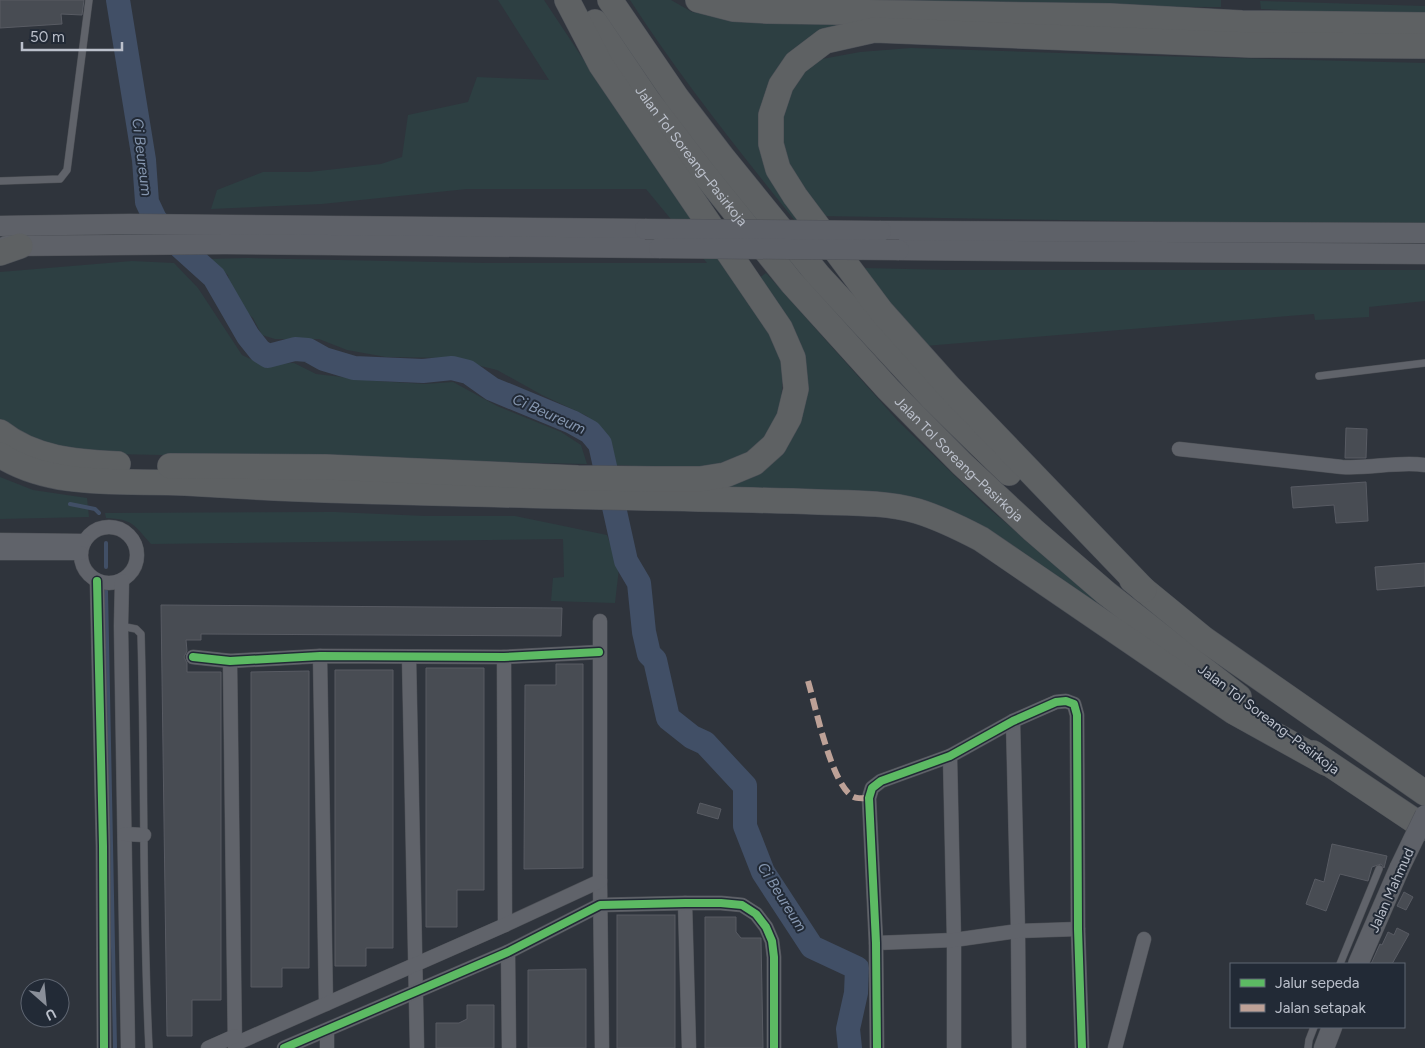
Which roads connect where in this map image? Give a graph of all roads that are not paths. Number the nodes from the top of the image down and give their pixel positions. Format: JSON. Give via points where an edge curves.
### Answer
{"nodes":[{"id":1,"x":89,"y":0,"type":"edge"},
{"id":2,"x":567,"y":0,"type":"edge"},
{"id":3,"x":581,"y":0,"type":"edge"},
{"id":4,"x":610,"y":0,"type":"edge"},
{"id":5,"x":698,"y":0,"type":"edge"},
{"id":6,"x":1425,"y":25,"type":"edge"},
{"id":7,"x":1425,"y":46,"type":"edge"},
{"id":8,"x":0,"y":181,"type":"edge"},
{"id":9,"x":0,"y":226,"type":"edge"},
{"id":10,"x":1425,"y":233,"type":"edge"},
{"id":11,"x":7,"y":248,"type":"edge"},
{"id":12,"x":1425,"y":254,"type":"edge"},
{"id":13,"x":1425,"y":363,"type":"edge"},
{"id":14,"x":1319,"y":376,"type":"dead end"},
{"id":15,"x":0,"y":432,"type":"edge"},
{"id":16,"x":1179,"y":449,"type":"dead end"},
{"id":17,"x":0,"y":455,"type":"edge"},
{"id":18,"x":1425,"y":465,"type":"edge"},
{"id":19,"x":579,"y":487,"type":"junction"},
{"id":20,"x":653,"y":488,"type":"junction"},
{"id":21,"x":0,"y":540,"type":"edge"},
{"id":22,"x":82,"y":547,"type":"junction"},
{"id":23,"x":0,"y":553,"type":"edge"},
{"id":24,"x":97,"y":581,"type":"junction"},
{"id":25,"x":122,"y":581,"type":"junction"},
{"id":26,"x":1144,"y":590,"type":"junction"},
{"id":27,"x":600,"y":621,"type":"dead end"},
{"id":28,"x":121,"y":626,"type":"junction"},
{"id":29,"x":599,"y":652,"type":"junction"},
{"id":30,"x":320,"y":656,"type":"junction"},
{"id":31,"x":193,"y":657,"type":"dead end"},
{"id":32,"x":410,"y":657,"type":"junction"},
{"id":33,"x":504,"y":657,"type":"junction"},
{"id":34,"x":230,"y":661,"type":"junction"},
{"id":35,"x":1013,"y":721,"type":"junction"},
{"id":36,"x":950,"y":756,"type":"junction"},
{"id":37,"x":1326,"y":763,"type":"junction"},
{"id":38,"x":1425,"y":794,"type":"edge"},
{"id":39,"x":1425,"y":815,"type":"edge"},
{"id":40,"x":1425,"y":828,"type":"edge"},
{"id":41,"x":125,"y":834,"type":"junction"},
{"id":42,"x":144,"y":834,"type":"junction"},
{"id":43,"x":1378,"y":869,"type":"dead end"},
{"id":44,"x":600,"y":880,"type":"junction"},
{"id":45,"x":684,"y":903,"type":"junction"},
{"id":46,"x":600,"y":905,"type":"junction"},
{"id":47,"x":505,"y":925,"type":"junction"},
{"id":48,"x":1078,"y":928,"type":"junction"},
{"id":49,"x":1018,"y":931,"type":"junction"},
{"id":50,"x":1144,"y":939,"type":"dead end"},
{"id":51,"x":954,"y":940,"type":"junction"},
{"id":52,"x":876,"y":943,"type":"junction"},
{"id":53,"x":508,"y":952,"type":"junction"},
{"id":54,"x":1340,"y":963,"type":"edge"},
{"id":55,"x":1358,"y":963,"type":"edge"},
{"id":56,"x":414,"y":965,"type":"junction"},
{"id":57,"x":416,"y":991,"type":"junction"},
{"id":58,"x":326,"y":1004,"type":"junction"},
{"id":59,"x":1314,"y":1028,"type":"edge"},
{"id":60,"x":1332,"y":1028,"type":"edge"},
{"id":61,"x":327,"y":1030,"type":"junction"},
{"id":62,"x":235,"y":1043,"type":"edge"},
{"id":63,"x":104,"y":1048,"type":"edge"},
{"id":64,"x":128,"y":1048,"type":"edge"},
{"id":65,"x":149,"y":1048,"type":"edge"},
{"id":66,"x":208,"y":1048,"type":"edge"},
{"id":67,"x":284,"y":1048,"type":"edge"},
{"id":68,"x":328,"y":1048,"type":"edge"},
{"id":69,"x":417,"y":1048,"type":"edge"},
{"id":70,"x":509,"y":1048,"type":"edge"},
{"id":71,"x":602,"y":1048,"type":"edge"},
{"id":72,"x":689,"y":1048,"type":"edge"},
{"id":73,"x":774,"y":1048,"type":"edge"},
{"id":74,"x":876,"y":1048,"type":"edge"},
{"id":75,"x":954,"y":1048,"type":"edge"},
{"id":76,"x":1019,"y":1048,"type":"edge"},
{"id":77,"x":1082,"y":1048,"type":"edge"},
{"id":78,"x":1115,"y":1048,"type":"edge"},
{"id":79,"x":1308,"y":1048,"type":"edge"},
{"id":80,"x":1324,"y":1048,"type":"edge"}],
"edges":[{"from":1,"to":8,"type":"lane","via":[[67,170],[60,179],[49,181]]},
{"from":2,"to":20,"type":"highway","via":[[601,64],[768,307],[793,358],[796,389],[789,418],[774,445],[754,463],[725,475]]},
{"from":3,"to":37,"type":"highway","name":"Jalan Tol Soreang–Pasirkoja","via":[[647,99],[702,170],[792,283],[888,388],[969,470],[1106,593]]},
{"from":4,"to":26,"type":"highway","name":"Jalan Tol Soreang–Pasirkoja","via":[[677,98],[818,275],[932,398],[1011,476]]},
{"from":5,"to":6,"type":"highway","via":[[733,9],[767,11]]},
{"from":7,"to":26,"type":"highway","via":[[1251,45],[874,30],[825,41],[796,63],[781,85],[771,115],[771,144],[778,169],[795,196],[881,310],[936,373]]},
{"from":9,"to":10,"type":"main road","bridge":true,"via":[[130,224]]},
{"from":11,"to":12,"type":"main road","bridge":true,"via":[[225,244]]},
{"from":13,"to":14,"type":"lane"},
{"from":15,"to":19,"type":"highway","via":[[23,448],[42,455],[85,462],[326,467]]},
{"from":16,"to":18,"type":"street","via":[[1358,468],[1411,463]]},
{"from":17,"to":19,"type":"highway","via":[[35,472],[66,479],[296,490]]},
{"from":19,"to":20,"type":"highway"},
{"from":20,"to":37,"type":"highway","via":[[765,500],[880,504],[948,522],[981,539],[1234,712]]},
{"from":21,"to":22,"type":"street"},
{"from":22,"to":23,"type":"street"},
{"from":22,"to":24,"type":"street","via":[[82,564]]},
{"from":22,"to":25,"type":"street","via":[[92,532],[108,526],[125,530],[136,542],[138,557],[133,571]]},
{"from":24,"to":25,"type":"street"},
{"from":24,"to":63,"type":"street"},
{"from":25,"to":28,"type":"street"},
{"from":26,"to":38,"type":"highway","name":"Jalan Tol Soreang–Pasirkoja","via":[[1204,639]]},
{"from":27,"to":29,"type":"street"},
{"from":28,"to":41,"type":"street"},
{"from":28,"to":42,"type":"lane","via":[[136,628],[141,634]]},
{"from":29,"to":33,"type":"street"},
{"from":29,"to":44,"type":"street"},
{"from":30,"to":32,"type":"street"},
{"from":30,"to":34,"type":"street"},
{"from":30,"to":58,"type":"street"},
{"from":31,"to":34,"type":"street"},
{"from":32,"to":33,"type":"street"},
{"from":32,"to":56,"type":"street"},
{"from":33,"to":47,"type":"street"},
{"from":34,"to":62,"type":"street"},
{"from":35,"to":36,"type":"street"},
{"from":35,"to":48,"type":"street","via":[[1056,702],[1074,704],[1077,714]]},
{"from":35,"to":49,"type":"street"},
{"from":36,"to":51,"type":"street"},
{"from":36,"to":52,"type":"street","via":[[881,781],[872,788],[869,798]]},
{"from":37,"to":40,"type":"highway","name":"Jalan Tol Soreang–Pasirkoja"},
{"from":39,"to":55,"type":"main road","name":"Jalan Mahmud","bridge":true},
{"from":41,"to":42,"type":"street"},
{"from":41,"to":64,"type":"street"},
{"from":42,"to":65,"type":"lane","via":[[144,958]]},
{"from":43,"to":54,"type":"lane"},
{"from":44,"to":46,"type":"street"},
{"from":44,"to":47,"type":"street"},
{"from":45,"to":46,"type":"street"},
{"from":45,"to":72,"type":"street"},
{"from":45,"to":73,"type":"street","via":[[742,905],[756,914],[766,927],[774,957]]},
{"from":46,"to":53,"type":"street"},
{"from":46,"to":71,"type":"street"},
{"from":47,"to":56,"type":"street"},
{"from":48,"to":49,"type":"street"},
{"from":48,"to":77,"type":"street"},
{"from":49,"to":51,"type":"street"},
{"from":49,"to":76,"type":"street"},
{"from":50,"to":78,"type":"street"},
{"from":51,"to":52,"type":"street"},
{"from":51,"to":75,"type":"street"},
{"from":52,"to":74,"type":"street"},
{"from":53,"to":57,"type":"street"},
{"from":53,"to":70,"type":"street"},
{"from":56,"to":57,"type":"street"},
{"from":56,"to":58,"type":"street"},
{"from":57,"to":61,"type":"street"},
{"from":57,"to":69,"type":"street"},
{"from":58,"to":62,"type":"street"},
{"from":59,"to":79,"type":"lane"},
{"from":60,"to":80,"type":"main road"},
{"from":61,"to":67,"type":"street"},
{"from":61,"to":68,"type":"street"},
{"from":62,"to":66,"type":"street"}]}
